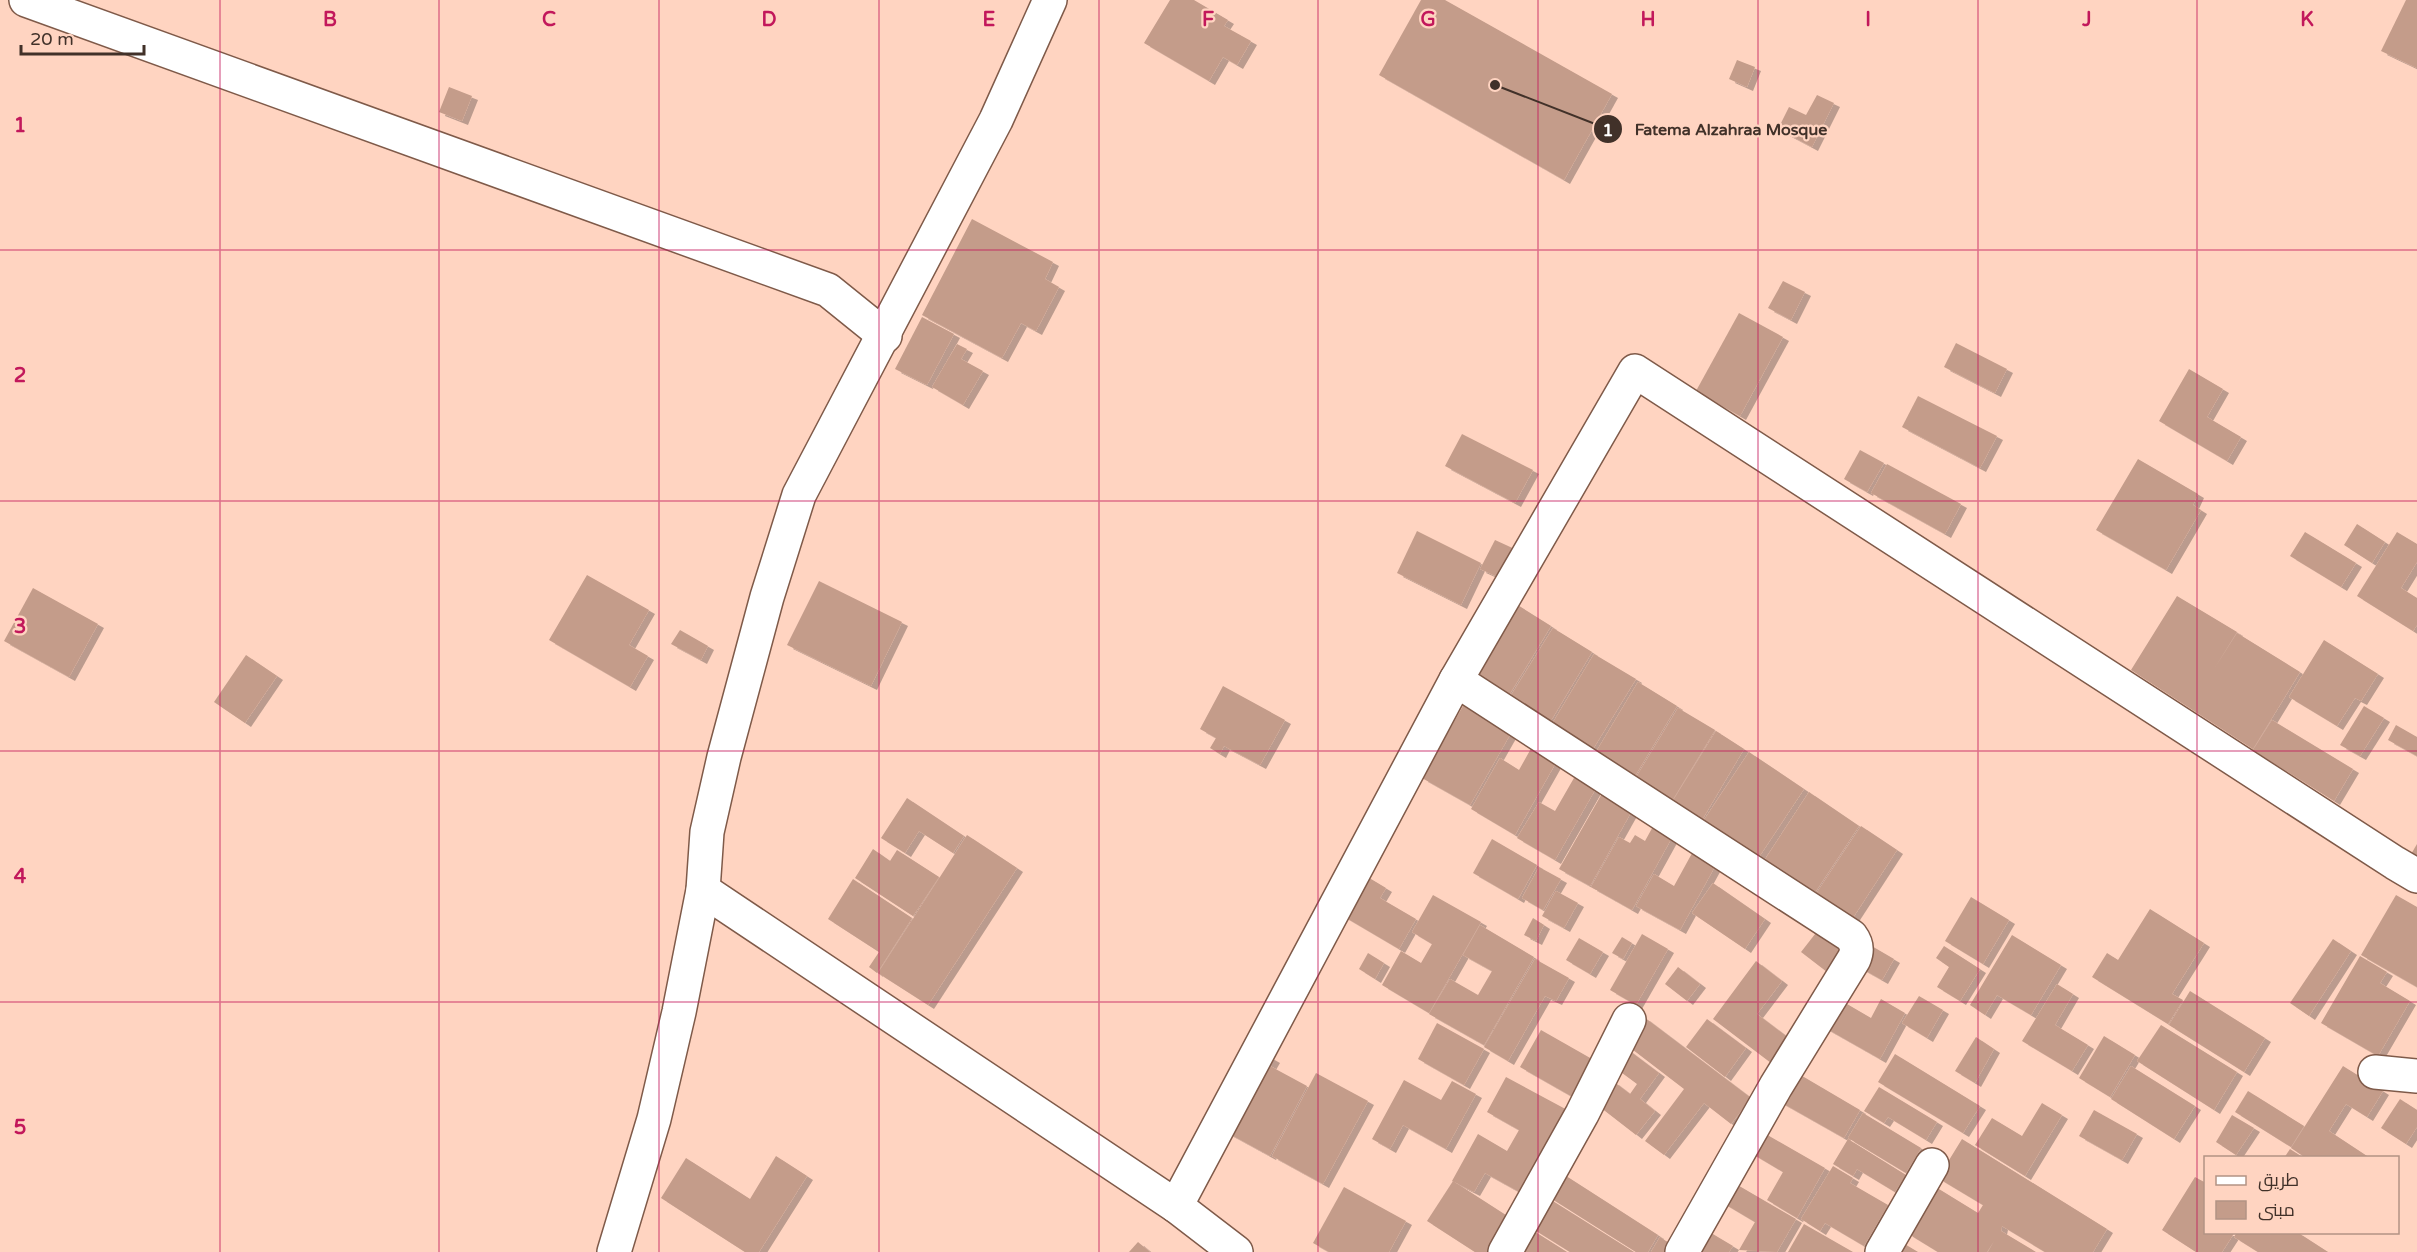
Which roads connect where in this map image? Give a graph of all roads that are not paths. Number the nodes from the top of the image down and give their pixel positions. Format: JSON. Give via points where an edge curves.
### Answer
{"nodes":[{"id":1,"x":26,"y":0,"type":"edge"},
{"id":2,"x":1050,"y":0,"type":"edge"},
{"id":3,"x":885,"y":336,"type":"junction"},
{"id":4,"x":1456,"y":680,"type":"junction"},
{"id":5,"x":2417,"y":876,"type":"edge"},
{"id":6,"x":704,"y":890,"type":"junction"},
{"id":7,"x":1629,"y":1020,"type":"dead end"},
{"id":8,"x":2375,"y":1072,"type":"dead end"},
{"id":9,"x":2417,"y":1076,"type":"edge"},
{"id":10,"x":1932,"y":1165,"type":"dead end"},
{"id":11,"x":1176,"y":1206,"type":"junction"},
{"id":12,"x":614,"y":1252,"type":"edge"},
{"id":13,"x":1236,"y":1252,"type":"edge"},
{"id":14,"x":1505,"y":1252,"type":"edge"},
{"id":15,"x":1682,"y":1252,"type":"edge"},
{"id":16,"x":1882,"y":1252,"type":"edge"}],
"edges":[{"from":1,"to":3,"type":"street","via":[[828,290]]},
{"from":2,"to":3,"type":"street","via":[[996,120]]},
{"from":3,"to":6,"type":"street","via":[[799,495],[724,757],[707,832]]},
{"from":4,"to":5,"type":"street","via":[[1635,370]]},
{"from":4,"to":11,"type":"street"},
{"from":4,"to":15,"type":"street","via":[[1855,941],[1854,958]]},
{"from":6,"to":11,"type":"street"},
{"from":6,"to":12,"type":"street","via":[[654,1119]]},
{"from":7,"to":14,"type":"street"},
{"from":8,"to":9,"type":"street"},
{"from":10,"to":16,"type":"street"},
{"from":11,"to":13,"type":"street"}]}
